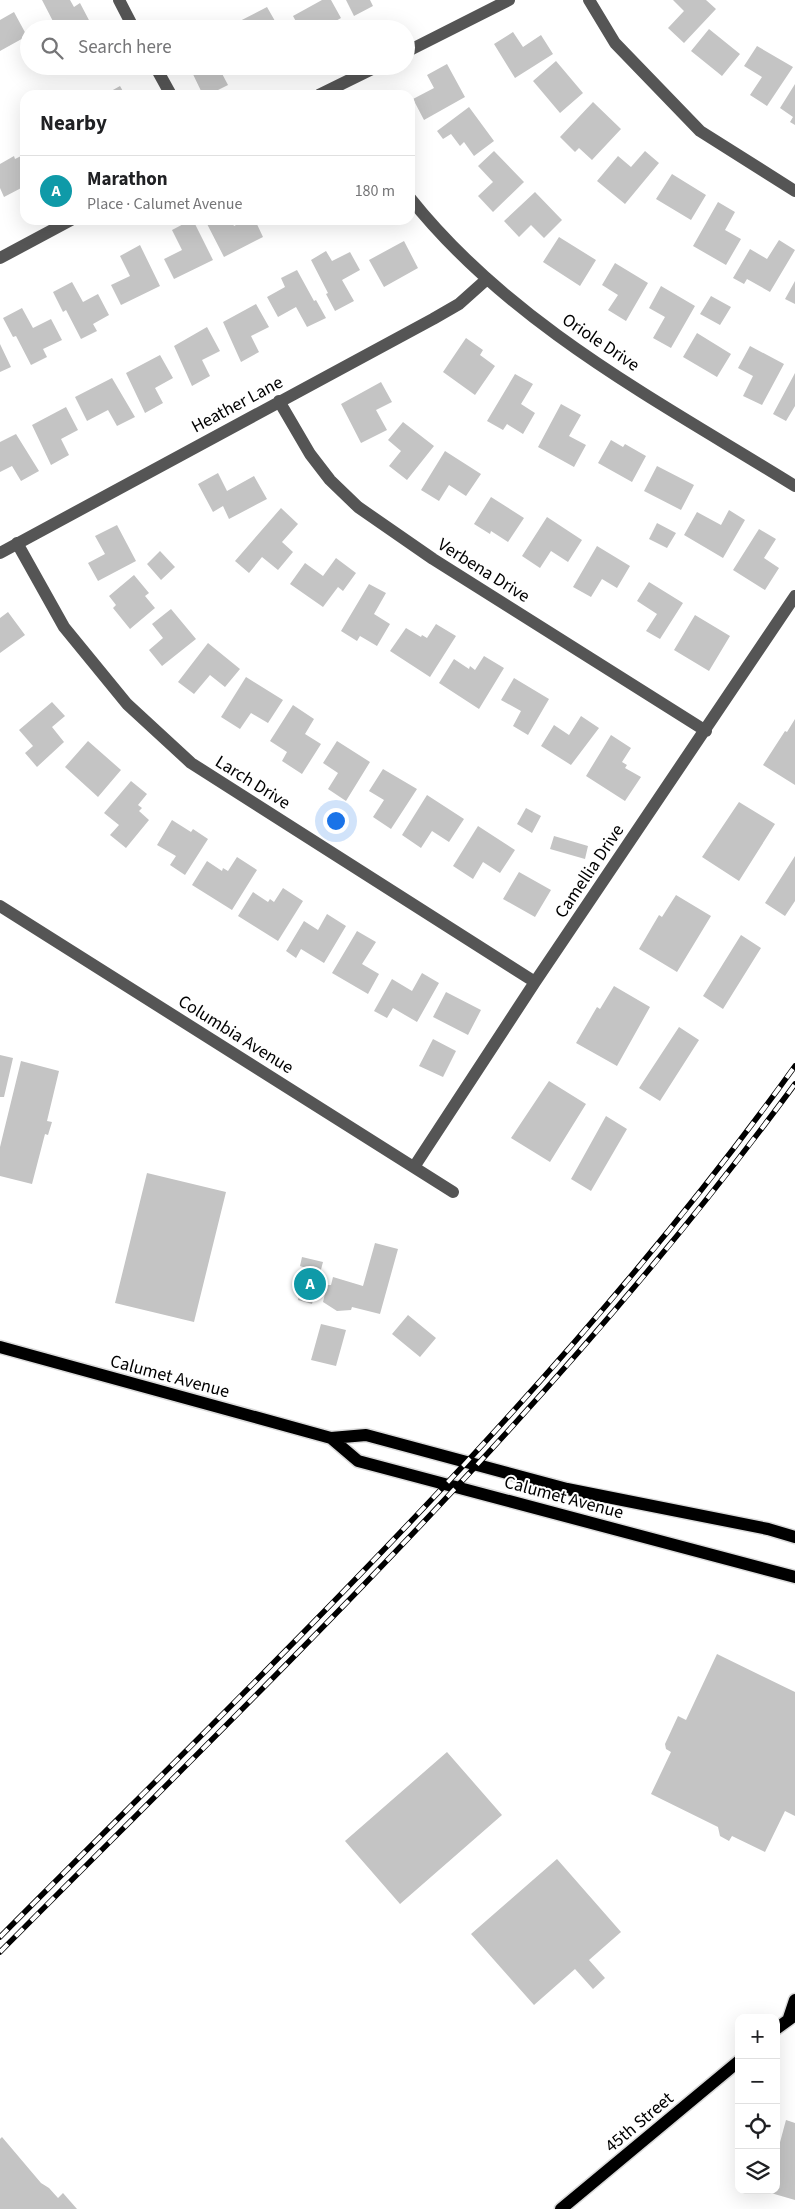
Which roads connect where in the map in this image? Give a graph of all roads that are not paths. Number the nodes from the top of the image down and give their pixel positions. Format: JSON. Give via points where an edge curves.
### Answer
{"nodes":[{"id":1,"x":119,"y":0,"type":"edge"},
{"id":2,"x":510,"y":0,"type":"edge"},
{"id":3,"x":589,"y":0,"type":"edge"},
{"id":4,"x":129,"y":20,"type":"edge"},
{"id":5,"x":415,"y":48,"type":"edge"},
{"id":6,"x":160,"y":75,"type":"edge"},
{"id":7,"x":364,"y":75,"type":"edge"},
{"id":8,"x":167,"y":90,"type":"edge"},
{"id":9,"x":342,"y":90,"type":"edge"},
{"id":10,"x":795,"y":191,"type":"edge"},
{"id":11,"x":415,"y":204,"type":"edge"},
{"id":12,"x":62,"y":225,"type":"edge"},
{"id":13,"x":0,"y":258,"type":"edge"},
{"id":14,"x":487,"y":279,"type":"junction"},
{"id":15,"x":280,"y":401,"type":"junction"},
{"id":16,"x":795,"y":486,"type":"edge"},
{"id":17,"x":17,"y":543,"type":"junction"},
{"id":18,"x":0,"y":554,"type":"edge"},
{"id":19,"x":795,"y":596,"type":"edge"},
{"id":20,"x":706,"y":731,"type":"junction"},
{"id":21,"x":0,"y":906,"type":"edge"},
{"id":22,"x":535,"y":982,"type":"junction"},
{"id":23,"x":414,"y":1167,"type":"junction"},
{"id":24,"x":454,"y":1192,"type":"dead end"},
{"id":25,"x":0,"y":1347,"type":"edge"},
{"id":26,"x":331,"y":1438,"type":"junction"},
{"id":27,"x":795,"y":1536,"type":"edge"},
{"id":28,"x":795,"y":1577,"type":"edge"},
{"id":29,"x":795,"y":2000,"type":"edge"},
{"id":30,"x":792,"y":2017,"type":"edge"},
{"id":31,"x":780,"y":2026,"type":"edge"},
{"id":32,"x":735,"y":2064,"type":"edge"},
{"id":33,"x":561,"y":2209,"type":"edge"}],
"edges":[{"from":1,"to":4,"type":"street"},
{"from":2,"to":5,"type":"street"},
{"from":3,"to":10,"type":"street","via":[[614,43],[700,131]]},
{"from":6,"to":8,"type":"street"},
{"from":7,"to":9,"type":"street"},
{"from":11,"to":14,"type":"street","name":"Oriole Drive"},
{"from":12,"to":13,"type":"street"},
{"from":14,"to":15,"type":"street","name":"Heather Lane","via":[[459,304]]},
{"from":14,"to":16,"type":"street","name":"Oriole Drive","via":[[577,350]]},
{"from":15,"to":17,"type":"street","name":"Heather Lane"},
{"from":15,"to":20,"type":"street","name":"Verbena Drive","via":[[310,454],[330,480],[358,507],[433,559]]},
{"from":17,"to":18,"type":"street","name":"Heather Lane"},
{"from":17,"to":22,"type":"street","name":"Larch Drive","via":[[70,635],[126,704],[191,763]]},
{"from":19,"to":20,"type":"street","name":"Camellia Drive"},
{"from":20,"to":22,"type":"street","name":"Camellia Drive"},
{"from":21,"to":23,"type":"street","name":"Columbia Avenue"},
{"from":22,"to":23,"type":"street","name":"Camellia Drive"},
{"from":23,"to":24,"type":"street","name":"Columbia Avenue"},
{"from":25,"to":26,"type":"main road","name":"Calumet Avenue"},
{"from":26,"to":27,"type":"main road","name":"Calumet Avenue","via":[[366,1435],[567,1489]]},
{"from":26,"to":28,"type":"main road","name":"Calumet Avenue","via":[[358,1461]]},
{"from":29,"to":30,"type":"main road"},
{"from":30,"to":31,"type":"main road"},
{"from":32,"to":33,"type":"main road","name":"45th Street"}]}
